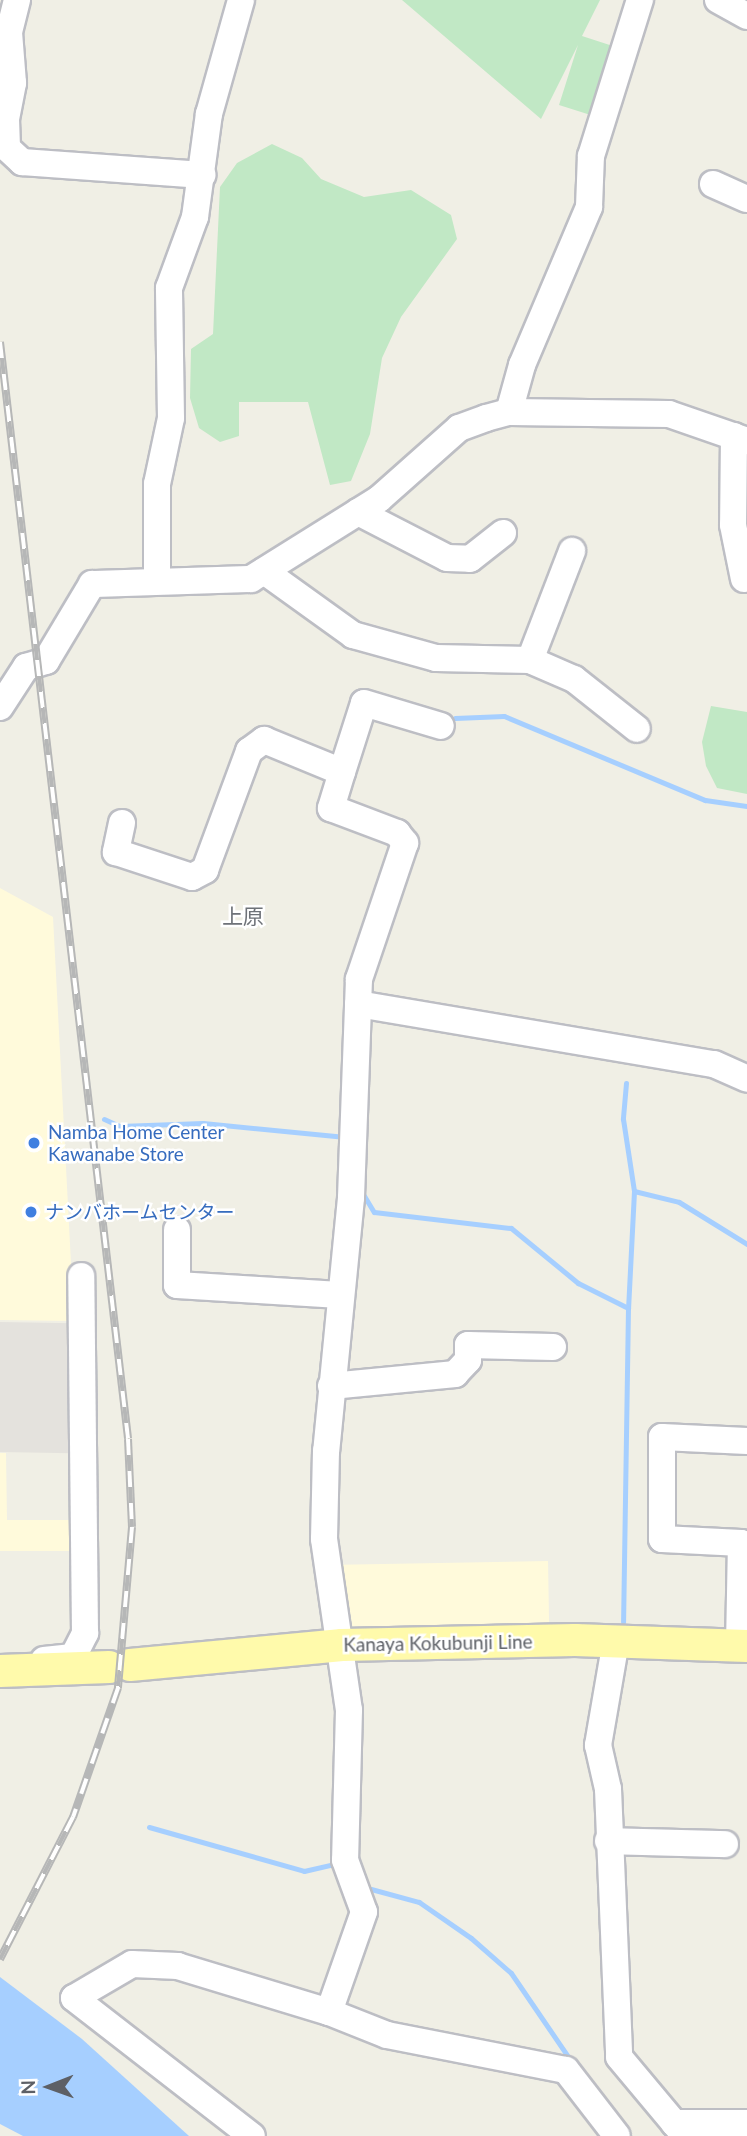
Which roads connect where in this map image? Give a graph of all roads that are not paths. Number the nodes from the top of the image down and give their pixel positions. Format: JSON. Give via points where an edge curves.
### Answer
{"nodes":[{"id":1,"x":17,"y":0,"type":"edge"},
{"id":2,"x":241,"y":0,"type":"edge"},
{"id":3,"x":640,"y":0,"type":"edge"},
{"id":4,"x":718,"y":0,"type":"edge"},
{"id":5,"x":747,"y":16,"type":"edge"},
{"id":6,"x":3,"y":120,"type":"edge"},
{"id":7,"x":203,"y":176,"type":"junction"},
{"id":8,"x":713,"y":184,"type":"dead end"},
{"id":9,"x":747,"y":199,"type":"edge"},
{"id":10,"x":509,"y":412,"type":"junction"},
{"id":11,"x":741,"y":439,"type":"edge"},
{"id":12,"x":358,"y":512,"type":"junction"},
{"id":13,"x":503,"y":533,"type":"dead end"},
{"id":14,"x":572,"y":551,"type":"dead end"},
{"id":15,"x":264,"y":571,"type":"junction"},
{"id":16,"x":744,"y":579,"type":"dead end"},
{"id":17,"x":157,"y":581,"type":"junction"},
{"id":18,"x":530,"y":660,"type":"junction"},
{"id":19,"x":0,"y":707,"type":"edge"},
{"id":20,"x":441,"y":726,"type":"dead end"},
{"id":21,"x":637,"y":729,"type":"dead end"},
{"id":22,"x":342,"y":772,"type":"junction"},
{"id":23,"x":122,"y":823,"type":"dead end"},
{"id":24,"x":358,"y":1004,"type":"junction"},
{"id":25,"x":747,"y":1079,"type":"edge"},
{"id":26,"x":177,"y":1230,"type":"dead end"},
{"id":27,"x":81,"y":1276,"type":"dead end"},
{"id":28,"x":340,"y":1295,"type":"junction"},
{"id":29,"x":553,"y":1347,"type":"dead end"},
{"id":30,"x":331,"y":1386,"type":"junction"},
{"id":31,"x":747,"y":1441,"type":"edge"},
{"id":32,"x":744,"y":1561,"type":"edge"},
{"id":33,"x":616,"y":1641,"type":"junction"},
{"id":34,"x":342,"y":1646,"type":"junction"},
{"id":35,"x":743,"y":1646,"type":"edge"},
{"id":36,"x":0,"y":1660,"type":"edge"},
{"id":37,"x":0,"y":1671,"type":"edge"},
{"id":38,"x":608,"y":1841,"type":"junction"},
{"id":39,"x":725,"y":1844,"type":"dead end"},
{"id":40,"x":329,"y":2012,"type":"junction"},
{"id":41,"x":747,"y":2123,"type":"edge"},
{"id":42,"x":680,"y":2130,"type":"edge"},
{"id":43,"x":252,"y":2136,"type":"edge"},
{"id":44,"x":617,"y":2136,"type":"edge"}],
"edges":[{"from":1,"to":6,"type":"street","via":[[9,32],[15,61]]},
{"from":2,"to":7,"type":"street","via":[[209,114]]},
{"from":3,"to":10,"type":"street","via":[[591,156],[589,207],[522,365]]},
{"from":4,"to":5,"type":"street"},
{"from":6,"to":7,"type":"street","via":[[7,148],[22,162]]},
{"from":7,"to":17,"type":"street","via":[[168,298],[171,418],[157,484]]},
{"from":8,"to":9,"type":"street"},
{"from":10,"to":11,"type":"street","via":[[669,414]]},
{"from":10,"to":12,"type":"street","via":[[459,428]]},
{"from":11,"to":16,"type":"street","via":[[733,525]]},
{"from":12,"to":13,"type":"street","via":[[447,558],[470,559]]},
{"from":12,"to":15,"type":"street"},
{"from":14,"to":18,"type":"street"},
{"from":15,"to":17,"type":"street","via":[[238,582]]},
{"from":15,"to":18,"type":"street","via":[[305,607],[353,635],[436,659]]},
{"from":17,"to":19,"type":"street","via":[[89,586],[46,661],[26,667]]},
{"from":18,"to":21,"type":"street","via":[[574,679]]},
{"from":20,"to":22,"type":"street","via":[[364,703]]},
{"from":22,"to":23,"type":"street","via":[[264,740],[249,751],[205,870],[192,877],[116,852]]},
{"from":22,"to":24,"type":"street","via":[[331,808],[397,833],[405,843],[366,947]]},
{"from":24,"to":25,"type":"street","via":[[713,1064]]},
{"from":24,"to":28,"type":"street","via":[[351,1198]]},
{"from":26,"to":28,"type":"street","via":[[177,1285]]},
{"from":27,"to":36,"type":"street","via":[[85,1639],[68,1659]]},
{"from":28,"to":30,"type":"street"},
{"from":29,"to":30,"type":"street","via":[[468,1345],[468,1360],[455,1374]]},
{"from":30,"to":34,"type":"street","via":[[324,1539]]},
{"from":31,"to":32,"type":"street","via":[[662,1437],[662,1539],[741,1543]]},
{"from":32,"to":35,"type":"street"},
{"from":33,"to":34,"type":"main road","name":"Kanaya Kokubunji Line"},
{"from":33,"to":35,"type":"main road","name":"Kanaya Kokubunji Line"},
{"from":33,"to":38,"type":"street","via":[[598,1745],[608,1789]]},
{"from":34,"to":37,"type":"main road","name":"Kanaya Kokubunji Line","via":[[120,1666]]},
{"from":34,"to":40,"type":"street","via":[[349,1710],[345,1860],[364,1912]]},
{"from":38,"to":39,"type":"street"},
{"from":38,"to":42,"type":"street","via":[[619,2057]]},
{"from":40,"to":43,"type":"street","via":[[178,1966],[132,1964],[74,1998]]},
{"from":40,"to":44,"type":"street","via":[[409,2040],[566,2070]]},
{"from":41,"to":42,"type":"street"}]}
